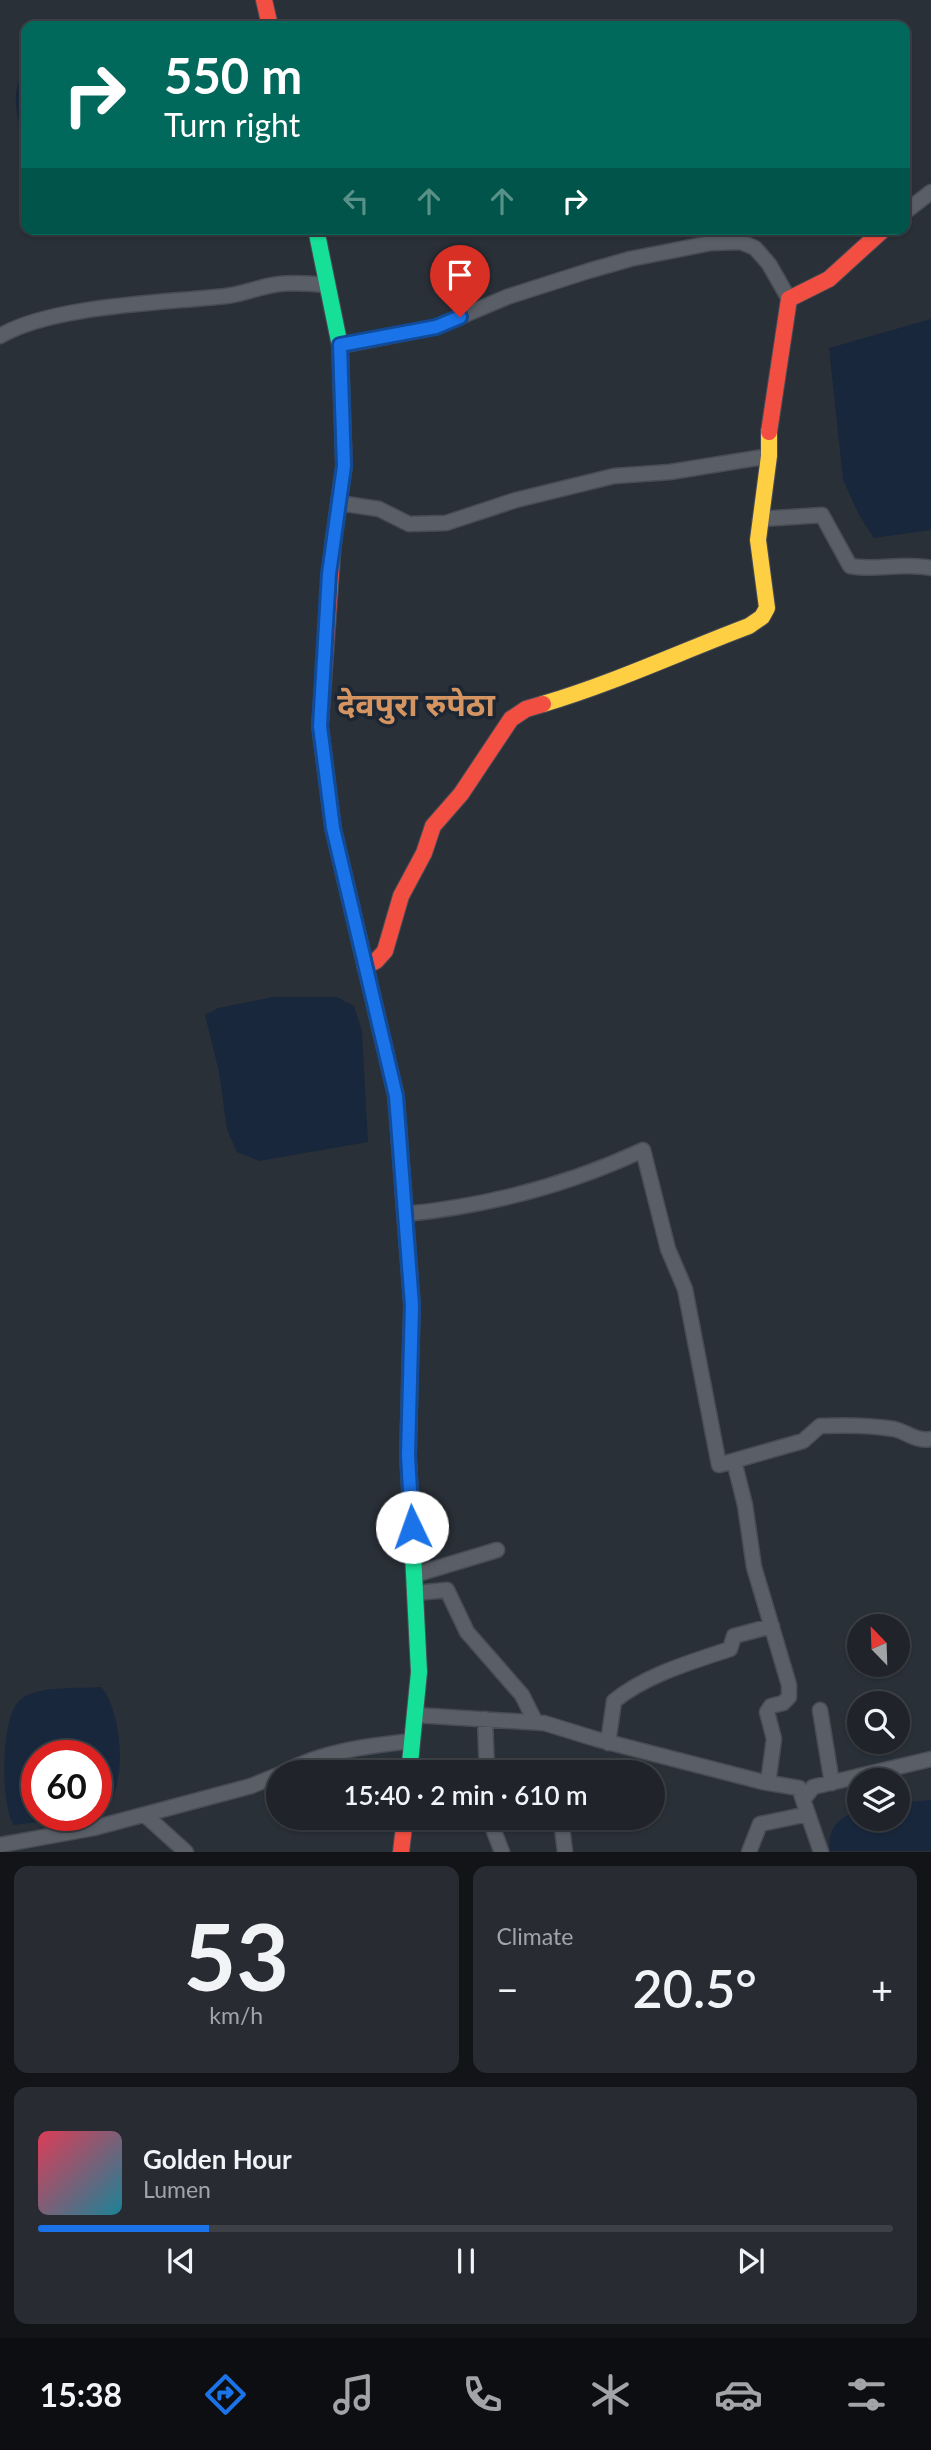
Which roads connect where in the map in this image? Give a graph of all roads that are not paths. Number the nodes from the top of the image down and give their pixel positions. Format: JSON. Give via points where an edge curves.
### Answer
{"nodes":[{"id":1,"x":264,"y":0,"type":"edge"},
{"id":2,"x":269,"y":21,"type":"edge"},
{"id":3,"x":931,"y":192,"type":"edge"},
{"id":4,"x":910,"y":208,"type":"edge"},
{"id":5,"x":317,"y":235,"type":"edge"},
{"id":6,"x":878,"y":235,"type":"edge"},
{"id":7,"x":327,"y":285,"type":"junction"},
{"id":8,"x":789,"y":299,"type":"junction"},
{"id":9,"x":0,"y":336,"type":"edge"},
{"id":10,"x":340,"y":345,"type":"junction"},
{"id":11,"x":769,"y":456,"type":"junction"},
{"id":12,"x":339,"y":503,"type":"junction"},
{"id":13,"x":760,"y":519,"type":"junction"},
{"id":14,"x":931,"y":568,"type":"edge"},
{"id":15,"x":365,"y":965,"type":"junction"},
{"id":16,"x":405,"y":1214,"type":"junction"},
{"id":17,"x":931,"y":1439,"type":"edge"},
{"id":18,"x":734,"y":1461,"type":"junction"},
{"id":19,"x":497,"y":1550,"type":"dead end"},
{"id":20,"x":414,"y":1575,"type":"junction"},
{"id":21,"x":415,"y":1592,"type":"junction"},
{"id":22,"x":772,"y":1626,"type":"junction"},
{"id":23,"x":820,"y":1710,"type":"dead end"},
{"id":24,"x":415,"y":1715,"type":"junction"},
{"id":25,"x":485,"y":1719,"type":"junction"},
{"id":26,"x":535,"y":1721,"type":"junction"},
{"id":27,"x":412,"y":1741,"type":"junction"},
{"id":28,"x":608,"y":1742,"type":"junction"},
{"id":29,"x":931,"y":1759,"type":"edge"},
{"id":30,"x":308,"y":1760,"type":"edge"},
{"id":31,"x":410,"y":1760,"type":"edge"},
{"id":32,"x":487,"y":1760,"type":"edge"},
{"id":33,"x":266,"y":1780,"type":"edge"},
{"id":34,"x":768,"y":1783,"type":"junction"},
{"id":35,"x":832,"y":1783,"type":"junction"},
{"id":36,"x":805,"y":1807,"type":"junction"},
{"id":37,"x":145,"y":1815,"type":"junction"},
{"id":38,"x":404,"y":1830,"type":"edge"},
{"id":39,"x":494,"y":1830,"type":"edge"},
{"id":40,"x":562,"y":1830,"type":"edge"},
{"id":41,"x":0,"y":1845,"type":"edge"},
{"id":42,"x":186,"y":1852,"type":"edge"},
{"id":43,"x":401,"y":1852,"type":"edge"},
{"id":44,"x":502,"y":1852,"type":"edge"},
{"id":45,"x":565,"y":1852,"type":"edge"},
{"id":46,"x":749,"y":1852,"type":"edge"},
{"id":47,"x":821,"y":1852,"type":"edge"}],
"edges":[{"from":1,"to":2,"type":"main road"},
{"from":3,"to":4,"type":"street"},
{"from":5,"to":7,"type":"main road"},
{"from":6,"to":8,"type":"main road","via":[[832,280]]},
{"from":7,"to":9,"type":"street","via":[[277,284],[227,296],[72,314],[19,325]]},
{"from":7,"to":10,"type":"main road"},
{"from":8,"to":10,"type":"street","via":[[755,248],[741,242],[711,243],[588,271],[507,297],[436,327]]},
{"from":8,"to":11,"type":"main road","via":[[769,425]]},
{"from":10,"to":12,"type":"main road","via":[[344,466]]},
{"from":11,"to":12,"type":"street","via":[[594,480],[446,523],[409,524],[379,509]]},
{"from":11,"to":13,"type":"main road"},
{"from":12,"to":15,"type":"main road","via":[[329,574],[320,726],[333,828]]},
{"from":13,"to":14,"type":"street","via":[[822,515],[850,566]]},
{"from":13,"to":15,"type":"main road","via":[[766,608],[762,617],[601,687],[526,709],[511,719],[461,794],[433,826],[401,896],[385,951]]},
{"from":15,"to":16,"type":"main road","via":[[396,1096]]},
{"from":16,"to":18,"type":"street","via":[[553,1185],[643,1150],[668,1249],[685,1289],[719,1465]]},
{"from":16,"to":20,"type":"main road","via":[[412,1305],[408,1455]]},
{"from":17,"to":18,"type":"street","via":[[922,1441],[898,1430],[866,1425],[820,1426],[803,1441]]},
{"from":18,"to":22,"type":"street","via":[[754,1567]]},
{"from":19,"to":20,"type":"street"},
{"from":20,"to":21,"type":"main road"},
{"from":21,"to":24,"type":"main road","via":[[419,1672]]},
{"from":21,"to":26,"type":"street","via":[[447,1590],[467,1632],[522,1695]]},
{"from":22,"to":28,"type":"street","via":[[734,1636],[730,1648],[623,1693],[614,1701]]},
{"from":22,"to":34,"type":"street","via":[[789,1697],[767,1712],[774,1739]]},
{"from":23,"to":35,"type":"street"},
{"from":24,"to":25,"type":"street"},
{"from":24,"to":27,"type":"main road"},
{"from":25,"to":26,"type":"street"},
{"from":25,"to":32,"type":"street"},
{"from":26,"to":28,"type":"street"},
{"from":27,"to":30,"type":"street","via":[[346,1748]]},
{"from":27,"to":31,"type":"main road"},
{"from":28,"to":34,"type":"street"},
{"from":29,"to":35,"type":"street"},
{"from":33,"to":37,"type":"street"},
{"from":34,"to":36,"type":"street","via":[[799,1788]]},
{"from":35,"to":36,"type":"street","via":[[813,1787]]},
{"from":36,"to":46,"type":"street","via":[[760,1824]]},
{"from":36,"to":47,"type":"street"},
{"from":37,"to":41,"type":"street"},
{"from":37,"to":42,"type":"street"},
{"from":38,"to":43,"type":"main road"},
{"from":39,"to":44,"type":"street"},
{"from":40,"to":45,"type":"street"}]}
